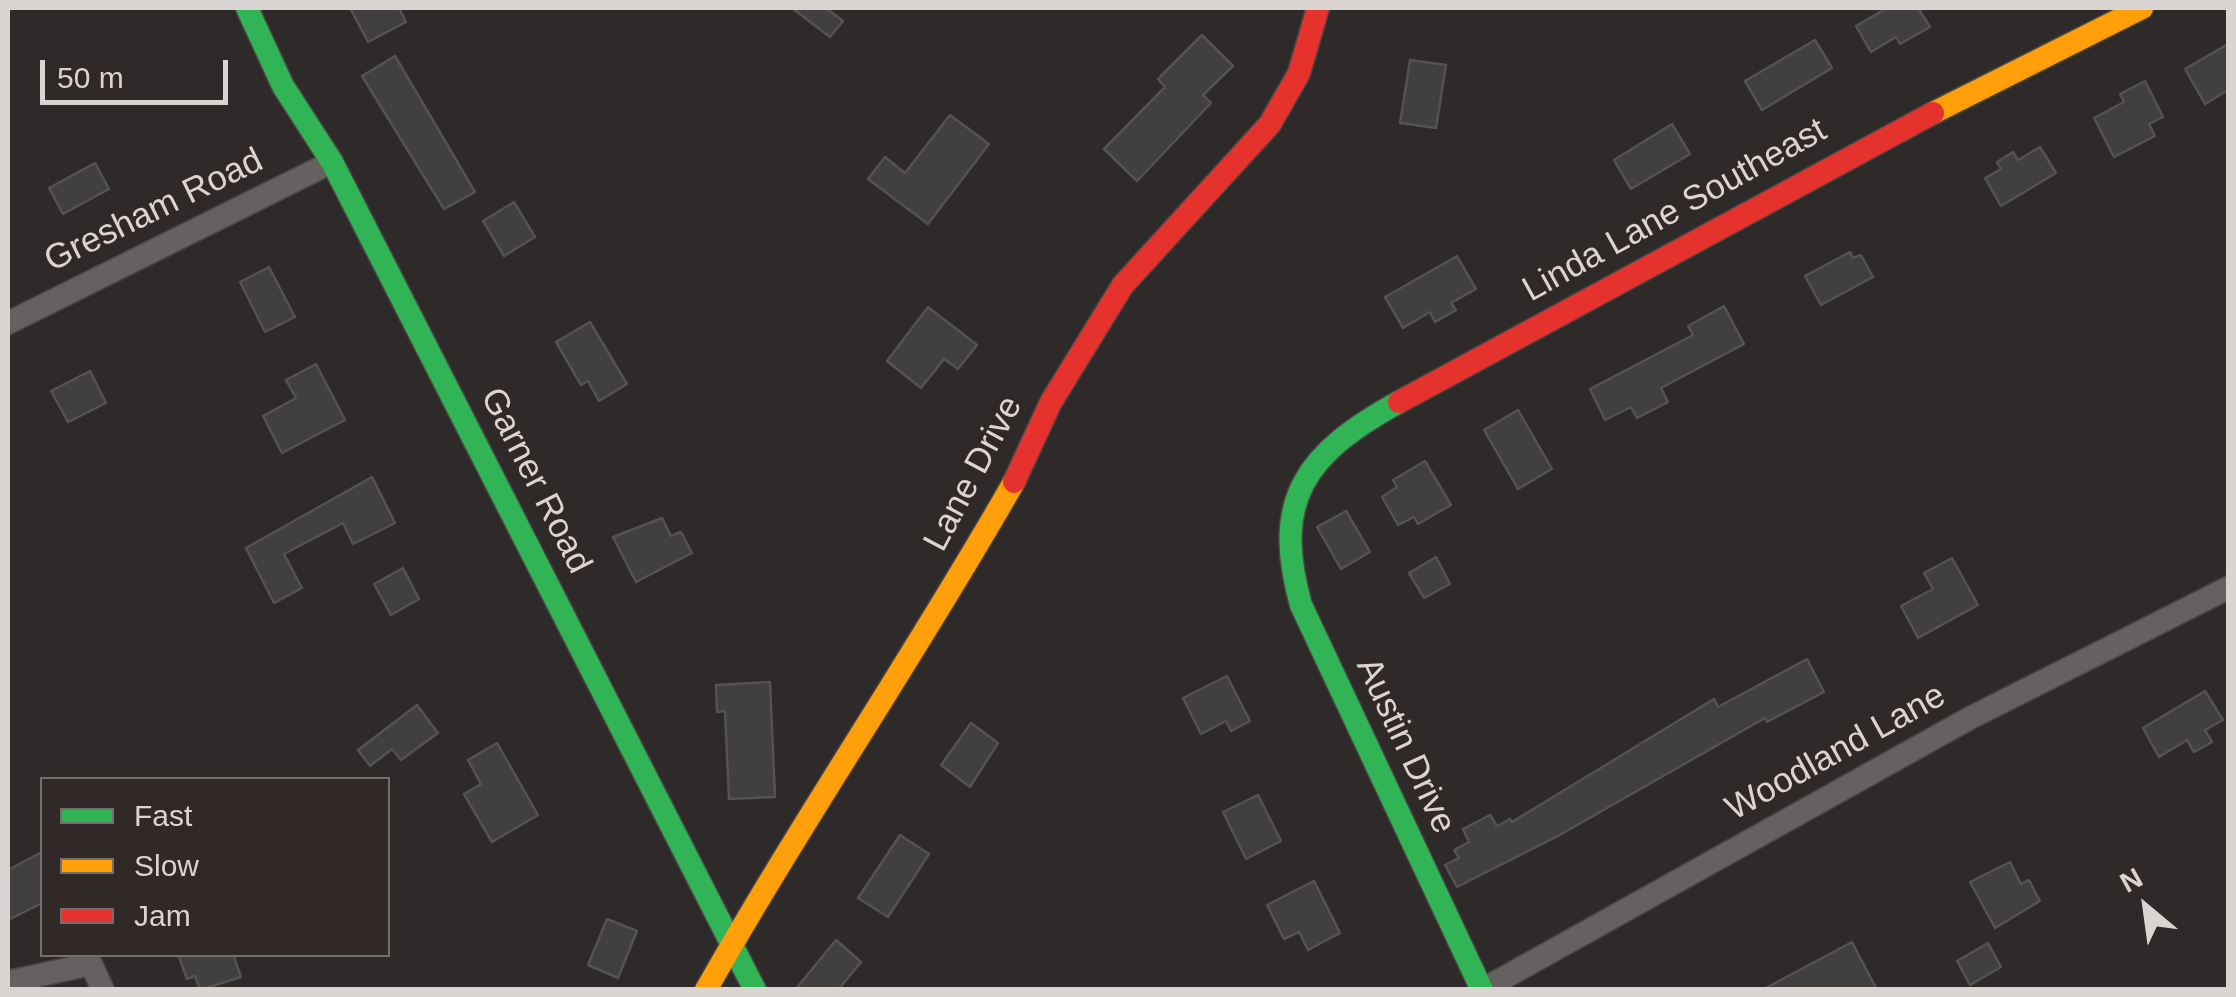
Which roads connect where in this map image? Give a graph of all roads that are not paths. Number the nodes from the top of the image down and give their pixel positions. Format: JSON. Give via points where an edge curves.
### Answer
{"nodes":[{"id":1,"x":246,"y":8,"type":"edge"},
{"id":2,"x":1318,"y":8,"type":"edge"},
{"id":3,"x":2142,"y":8,"type":"edge"},
{"id":4,"x":332,"y":162,"type":"junction"},
{"id":5,"x":8,"y":323,"type":"edge"},
{"id":6,"x":1287,"y":526,"type":"joint"},
{"id":7,"x":2228,"y":588,"type":"edge"},
{"id":8,"x":733,"y":946,"type":"junction"},
{"id":9,"x":8,"y":982,"type":"edge"},
{"id":10,"x":104,"y":990,"type":"edge"},
{"id":11,"x":706,"y":990,"type":"edge"},
{"id":12,"x":755,"y":990,"type":"edge"},
{"id":13,"x":1482,"y":990,"type":"edge"}],
"edges":[{"from":1,"to":4,"type":"street","name":"Garner Road","via":[[283,86]]},
{"from":2,"to":8,"type":"street","name":"Lane Drive","via":[[1299,73],[1270,124],[1158,242],[1113,301],[951,592],[783,854]]},
{"from":3,"to":6,"type":"street","name":"Linda Lane Southeast","via":[[1846,157],[1360,424],[1296,489]]},
{"from":4,"to":5,"type":"street","name":"Gresham Road"},
{"from":4,"to":8,"type":"street","name":"Garner Road"},
{"from":6,"to":13,"type":"street","name":"Austin Drive","via":[[1288,564],[1301,605]]},
{"from":7,"to":13,"type":"street","name":"Woodland Lane","via":[[1970,718]]},
{"from":8,"to":11,"type":"street","name":"Lane Drive"},
{"from":8,"to":12,"type":"street","name":"Garner Road"},
{"from":9,"to":10,"type":"street","via":[[92,964]]}]}
